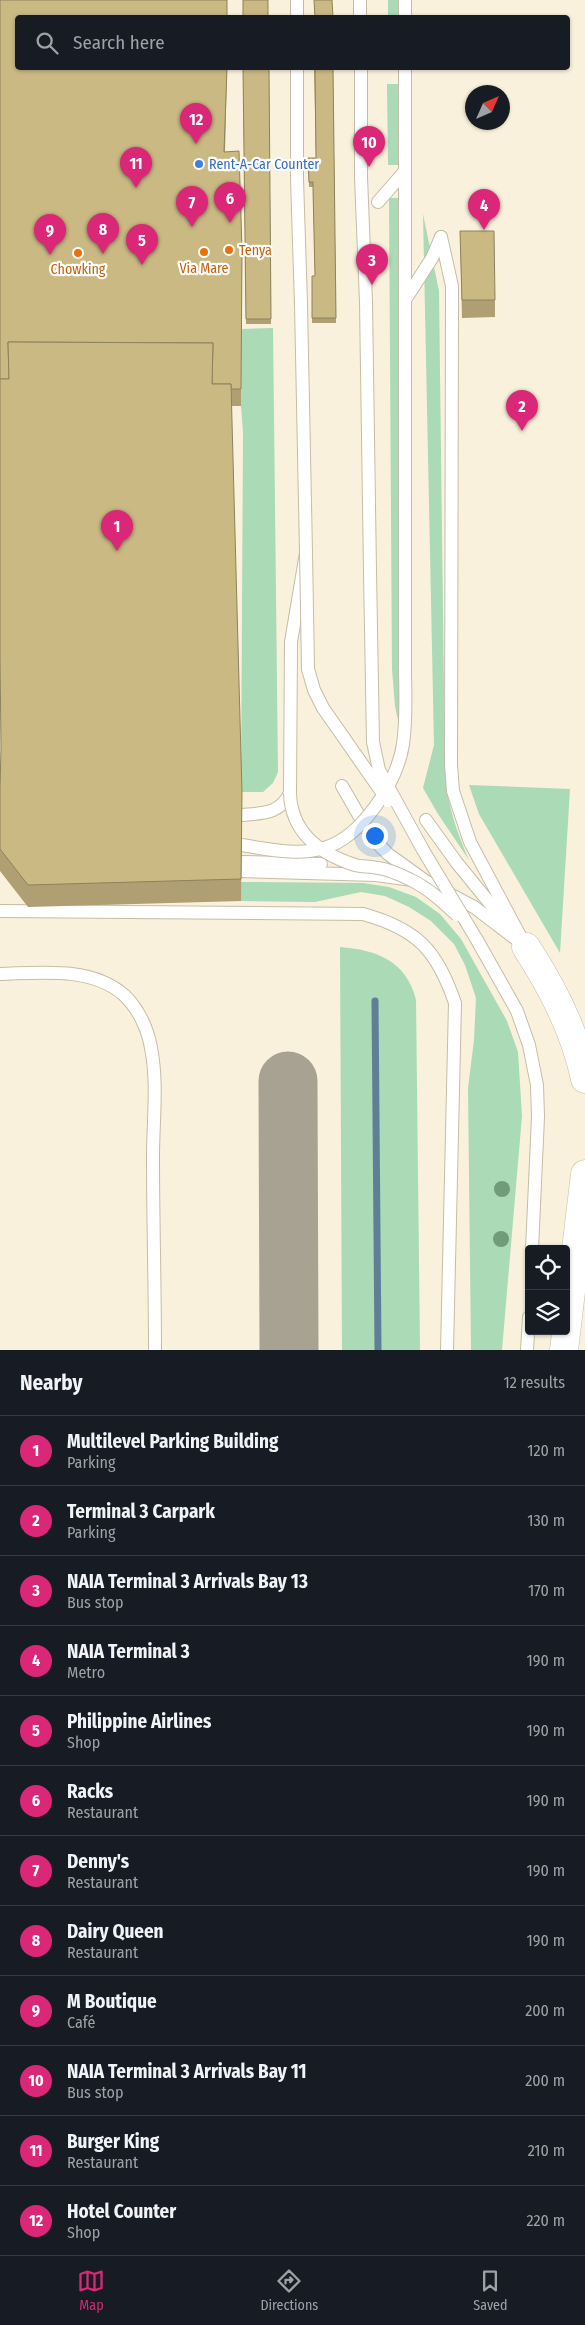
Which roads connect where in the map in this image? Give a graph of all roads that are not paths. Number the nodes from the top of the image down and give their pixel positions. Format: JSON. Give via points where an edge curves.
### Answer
{"nodes":[{"id":1,"x":297,"y":0,"type":"edge"},
{"id":2,"x":360,"y":0,"type":"edge"},
{"id":3,"x":406,"y":0,"type":"edge"},
{"id":4,"x":297,"y":15,"type":"edge"},
{"id":5,"x":360,"y":15,"type":"edge"},
{"id":6,"x":406,"y":15,"type":"edge"},
{"id":7,"x":297,"y":70,"type":"edge"},
{"id":8,"x":361,"y":70,"type":"edge"},
{"id":9,"x":405,"y":70,"type":"edge"},
{"id":10,"x":405,"y":171,"type":"junction"},
{"id":11,"x":378,"y":202,"type":"dead end"},
{"id":12,"x":406,"y":298,"type":"junction"},
{"id":13,"x":306,"y":553,"type":"junction"},
{"id":14,"x":342,"y":786,"type":"dead end"},
{"id":15,"x":290,"y":793,"type":"junction"},
{"id":16,"x":242,"y":815,"type":"edge"},
{"id":17,"x":426,"y":820,"type":"dead end"},
{"id":18,"x":241,"y":845,"type":"edge"},
{"id":19,"x":423,"y":850,"type":"junction"},
{"id":20,"x":356,"y":866,"type":"junction"},
{"id":21,"x":427,"y":882,"type":"junction"},
{"id":22,"x":0,"y":912,"type":"edge"},
{"id":23,"x":477,"y":940,"type":"junction"},
{"id":24,"x":526,"y":947,"type":"junction"},
{"id":25,"x":0,"y":974,"type":"edge"},
{"id":26,"x":585,"y":1079,"type":"edge"},
{"id":27,"x":585,"y":1174,"type":"edge"},
{"id":28,"x":532,"y":1245,"type":"edge"},
{"id":29,"x":528,"y":1335,"type":"edge"},
{"id":30,"x":155,"y":1350,"type":"edge"},
{"id":31,"x":447,"y":1350,"type":"edge"},
{"id":32,"x":527,"y":1350,"type":"edge"},
{"id":33,"x":564,"y":1350,"type":"edge"}],
"edges":[{"from":1,"to":4,"type":"lane"},
{"from":2,"to":5,"type":"lane"},
{"from":3,"to":6,"type":"lane"},
{"from":7,"to":13,"type":"lane","via":[[296,179]]},
{"from":8,"to":19,"type":"lane","bridge":true,"via":[[373,742],[379,770]]},
{"from":9,"to":10,"type":"lane"},
{"from":10,"to":11,"type":"lane"},
{"from":10,"to":12,"type":"lane"},
{"from":12,"to":18,"type":"lane","bridge":true,"via":[[404,744],[390,784],[370,813],[340,840],[325,848],[305,852]]},
{"from":12,"to":24,"type":"lane","via":[[432,258],[441,237],[452,286],[453,791],[470,842]]},
{"from":13,"to":15,"type":"lane","bridge":true,"via":[[291,642]]},
{"from":13,"to":19,"type":"lane","bridge":true,"via":[[308,669],[314,690],[323,708]]},
{"from":14,"to":21,"type":"lane","via":[[372,838]]},
{"from":15,"to":16,"type":"lane","via":[[286,802],[274,812]]},
{"from":15,"to":20,"type":"lane","bridge":true,"via":[[293,814],[308,839]]},
{"from":17,"to":24,"type":"lane"},
{"from":19,"to":23,"type":"lane","bridge":true},
{"from":20,"to":21,"type":"lane","via":[[241,867],[376,875]]},
{"from":20,"to":23,"type":"lane","bridge":true,"via":[[380,868],[432,893],[456,914]]},
{"from":21,"to":24,"type":"lane","via":[[474,907]]},
{"from":22,"to":31,"type":"lane","via":[[363,914],[389,921],[416,936],[447,981],[455,1003]]},
{"from":23,"to":28,"type":"lane","via":[[517,1011],[529,1045],[537,1085]]},
{"from":24,"to":26,"type":"main road","via":[[560,1007]]},
{"from":25,"to":30,"type":"lane","via":[[60,973],[88,977],[116,988],[143,1021],[155,1070]]},
{"from":27,"to":33,"type":"main road"},
{"from":29,"to":32,"type":"lane"}]}
